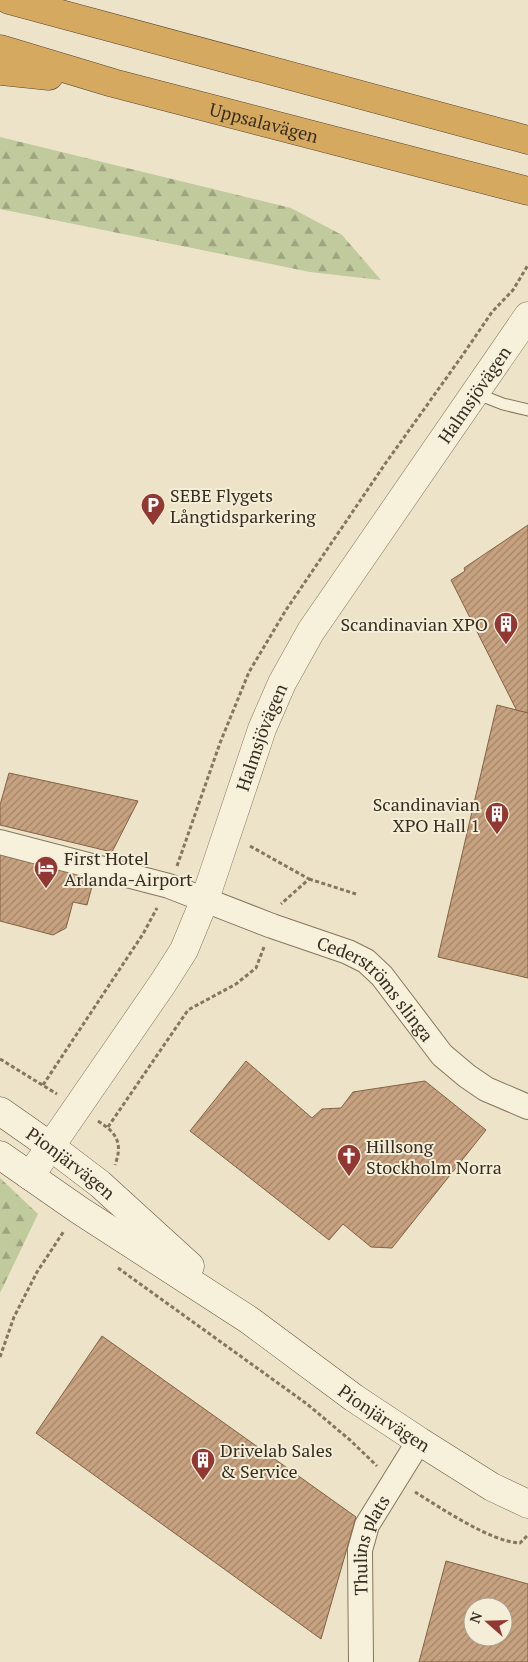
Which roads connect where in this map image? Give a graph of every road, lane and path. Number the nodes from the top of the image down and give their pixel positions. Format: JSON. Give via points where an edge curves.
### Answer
{"nodes":[{"id":1,"x":9,"y":0,"type":"edge"},
{"id":2,"x":0,"y":49,"type":"edge"},
{"id":3,"x":0,"y":71,"type":"edge"},
{"id":4,"x":113,"y":83,"type":"junction"},
{"id":5,"x":528,"y":140,"type":"edge"},
{"id":6,"x":528,"y":191,"type":"edge"},
{"id":7,"x":528,"y":316,"type":"edge"},
{"id":8,"x":475,"y":393,"type":"junction"},
{"id":9,"x":528,"y":410,"type":"edge"},
{"id":10,"x":0,"y":842,"type":"edge"},
{"id":11,"x":244,"y":844,"type":"dead end"},
{"id":12,"x":309,"y":879,"type":"junction"},
{"id":13,"x":356,"y":894,"type":"dead end"},
{"id":14,"x":205,"y":899,"type":"junction"},
{"id":15,"x":282,"y":902,"type":"dead end"},
{"id":16,"x":266,"y":944,"type":"dead end"},
{"id":17,"x":528,"y":1106,"type":"edge"},
{"id":18,"x":0,"y":1111,"type":"edge"},
{"id":19,"x":108,"y":1127,"type":"dead end"},
{"id":20,"x":50,"y":1146,"type":"junction"},
{"id":21,"x":0,"y":1155,"type":"edge"},
{"id":22,"x":30,"y":1176,"type":"junction"},
{"id":23,"x":64,"y":1230,"type":"dead end"},
{"id":24,"x":72,"y":1236,"type":"dead end"},
{"id":25,"x":112,"y":1264,"type":"dead end"},
{"id":26,"x":249,"y":1320,"type":"junction"},
{"id":27,"x":419,"y":1441,"type":"junction"},
{"id":28,"x":395,"y":1480,"type":"junction"},
{"id":29,"x":528,"y":1504,"type":"edge"},
{"id":30,"x":528,"y":1535,"type":"edge"},
{"id":31,"x":361,"y":1662,"type":"edge"}],
"edges":[{"from":1,"to":5,"type":"highway"},
{"from":2,"to":4,"type":"highway","name":"Uppsalavägen"},
{"from":3,"to":4,"type":"highway"},
{"from":4,"to":6,"type":"highway","name":"Uppsalavägen"},
{"from":7,"to":8,"type":"street","name":"Halmsjövägen"},
{"from":8,"to":9,"type":"lane"},
{"from":8,"to":14,"type":"street","name":"Halmsjövägen","via":[[311,630],[282,683],[262,729]]},
{"from":10,"to":14,"type":"street","name":"Cederströms slinga","via":[[169,886]]},
{"from":11,"to":12,"type":"path"},
{"from":12,"to":13,"type":"path"},
{"from":12,"to":15,"type":"path"},
{"from":14,"to":17,"type":"street","name":"Cederströms slinga","via":[[366,961],[382,976],[442,1055],[486,1089]]},
{"from":14,"to":20,"type":"street","name":"Halmsjövägen","via":[[184,950]]},
{"from":16,"to":19,"type":"path","via":[[256,968],[236,984],[188,1010]]},
{"from":18,"to":20,"type":"street","name":"Pionjärvägen"},
{"from":20,"to":22,"type":"street","name":"Halmsjövägen"},
{"from":20,"to":26,"type":"street","name":"Pionjärvägen","via":[[100,1184]]},
{"from":21,"to":22,"type":"street","name":"Pionjärvägen"},
{"from":22,"to":26,"type":"street","name":"Pionjärvägen"},
{"from":23,"to":24,"type":"path"},
{"from":25,"to":28,"type":"path","via":[[257,1366]]},
{"from":26,"to":27,"type":"street","name":"Pionjärvägen","via":[[354,1398]]},
{"from":27,"to":28,"type":"street","name":"Thulins plats"},
{"from":27,"to":29,"type":"street","name":"Pionjärvägen","via":[[492,1487]]},
{"from":28,"to":30,"type":"path","via":[[463,1521],[502,1540],[520,1543]]},
{"from":28,"to":31,"type":"street","name":"Thulins plats","via":[[367,1525],[360,1550]]}]}
